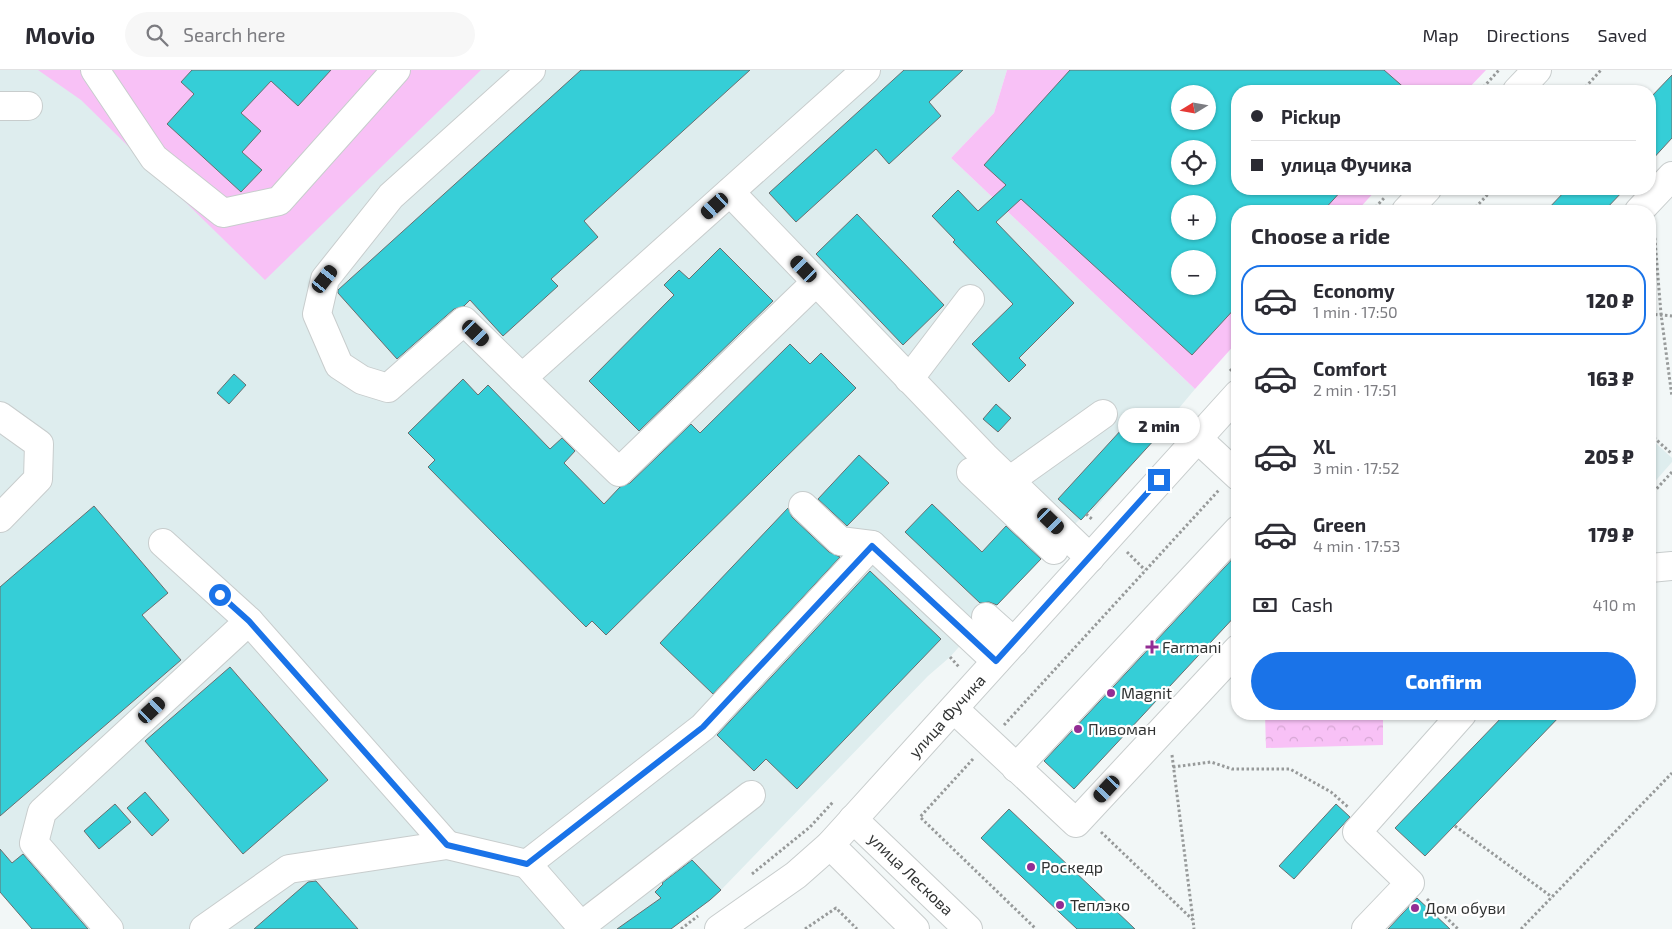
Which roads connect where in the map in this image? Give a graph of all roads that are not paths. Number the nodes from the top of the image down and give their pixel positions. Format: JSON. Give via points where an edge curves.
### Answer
{"nodes":[{"id":1,"x":396,"y":70,"type":"edge"},
{"id":2,"x":531,"y":70,"type":"edge"},
{"id":3,"x":866,"y":70,"type":"edge"},
{"id":4,"x":1537,"y":70,"type":"edge"},
{"id":5,"x":104,"y":74,"type":"edge"},
{"id":6,"x":1523,"y":85,"type":"edge"},
{"id":7,"x":0,"y":106,"type":"edge"},
{"id":8,"x":28,"y":106,"type":"dead end"},
{"id":9,"x":1672,"y":176,"type":"edge"},
{"id":10,"x":730,"y":192,"type":"junction"},
{"id":11,"x":1656,"y":193,"type":"edge"},
{"id":12,"x":1414,"y":195,"type":"edge"},
{"id":13,"x":1397,"y":203,"type":"edge"},
{"id":14,"x":816,"y":282,"type":"junction"},
{"id":15,"x":970,"y":299,"type":"dead end"},
{"id":16,"x":522,"y":378,"type":"junction"},
{"id":17,"x":909,"y":379,"type":"junction"},
{"id":18,"x":1231,"y":402,"type":"edge"},
{"id":19,"x":1103,"y":414,"type":"dead end"},
{"id":20,"x":0,"y":416,"type":"edge"},
{"id":21,"x":1197,"y":438,"type":"junction"},
{"id":22,"x":1231,"y":469,"type":"edge"},
{"id":23,"x":971,"y":472,"type":"dead end"},
{"id":24,"x":1009,"y":480,"type":"junction"},
{"id":25,"x":803,"y":506,"type":"dead end"},
{"id":26,"x":0,"y":518,"type":"edge"},
{"id":27,"x":1231,"y":538,"type":"edge"},
{"id":28,"x":164,"y":543,"type":"dead end"},
{"id":29,"x":872,"y":546,"type":"junction"},
{"id":30,"x":1083,"y":565,"type":"junction"},
{"id":31,"x":1672,"y":566,"type":"edge"},
{"id":32,"x":1656,"y":567,"type":"edge"},
{"id":33,"x":986,"y":617,"type":"dead end"},
{"id":34,"x":249,"y":621,"type":"junction"},
{"id":35,"x":996,"y":649,"type":"junction"},
{"id":36,"x":1231,"y":656,"type":"edge"},
{"id":37,"x":954,"y":709,"type":"junction"},
{"id":38,"x":1457,"y":720,"type":"edge"},
{"id":39,"x":1016,"y":768,"type":"junction"},
{"id":40,"x":751,"y":795,"type":"dead end"},
{"id":41,"x":845,"y":809,"type":"junction"},
{"id":42,"x":447,"y":845,"type":"junction"},
{"id":43,"x":830,"y":845,"type":"junction"},
{"id":44,"x":527,"y":864,"type":"junction"},
{"id":45,"x":710,"y":922,"type":"edge"},
{"id":46,"x":579,"y":928,"type":"edge"},
{"id":47,"x":109,"y":929,"type":"edge"},
{"id":48,"x":204,"y":929,"type":"edge"},
{"id":49,"x":915,"y":929,"type":"edge"},
{"id":50,"x":968,"y":929,"type":"edge"},
{"id":51,"x":1366,"y":929,"type":"edge"}],
"edges":[{"from":1,"to":5,"type":"street","via":[[278,201],[223,213],[154,158]]},
{"from":2,"to":16,"type":"street","via":[[391,196],[325,279],[317,314],[339,365],[362,380],[388,388],[464,321]]},
{"from":3,"to":10,"type":"street"},
{"from":4,"to":6,"type":"street"},
{"from":7,"to":8,"type":"street"},
{"from":9,"to":11,"type":"street"},
{"from":10,"to":14,"type":"street"},
{"from":10,"to":16,"type":"street"},
{"from":12,"to":13,"type":"street"},
{"from":14,"to":16,"type":"street","via":[[619,472]]},
{"from":14,"to":17,"type":"street"},
{"from":15,"to":17,"type":"street"},
{"from":17,"to":24,"type":"street"},
{"from":18,"to":21,"type":"street","name":"улица Фучика"},
{"from":19,"to":24,"type":"street"},
{"from":20,"to":26,"type":"street","via":[[39,444],[38,479]]},
{"from":21,"to":22,"type":"street"},
{"from":21,"to":30,"type":"street","name":"улица Фучика"},
{"from":23,"to":30,"type":"street"},
{"from":24,"to":30,"type":"street"},
{"from":25,"to":29,"type":"street","via":[[840,541]]},
{"from":27,"to":39,"type":"street"},
{"from":28,"to":34,"type":"street"},
{"from":29,"to":35,"type":"street"},
{"from":29,"to":44,"type":"street","via":[[703,727]]},
{"from":30,"to":35,"type":"street","name":"улица Фучика"},
{"from":31,"to":32,"type":"street"},
{"from":33,"to":35,"type":"street"},
{"from":34,"to":42,"type":"street"},
{"from":34,"to":47,"type":"street","via":[[42,812],[34,843]]},
{"from":35,"to":37,"type":"street","name":"улица Фучика"},
{"from":36,"to":39,"type":"street","via":[[1076,823]]},
{"from":37,"to":39,"type":"street"},
{"from":37,"to":41,"type":"street","name":"улица Фучика"},
{"from":38,"to":51,"type":"street","via":[[1357,832],[1410,883]]},
{"from":40,"to":46,"type":"street"},
{"from":41,"to":43,"type":"street","name":"улица Фучика"},
{"from":41,"to":50,"type":"street","name":"улица Лескова"},
{"from":42,"to":44,"type":"street"},
{"from":42,"to":48,"type":"street","via":[[289,869]]},
{"from":43,"to":45,"type":"street","name":"улица Фучика","via":[[796,876]]},
{"from":43,"to":49,"type":"street"},
{"from":44,"to":46,"type":"street"}]}
